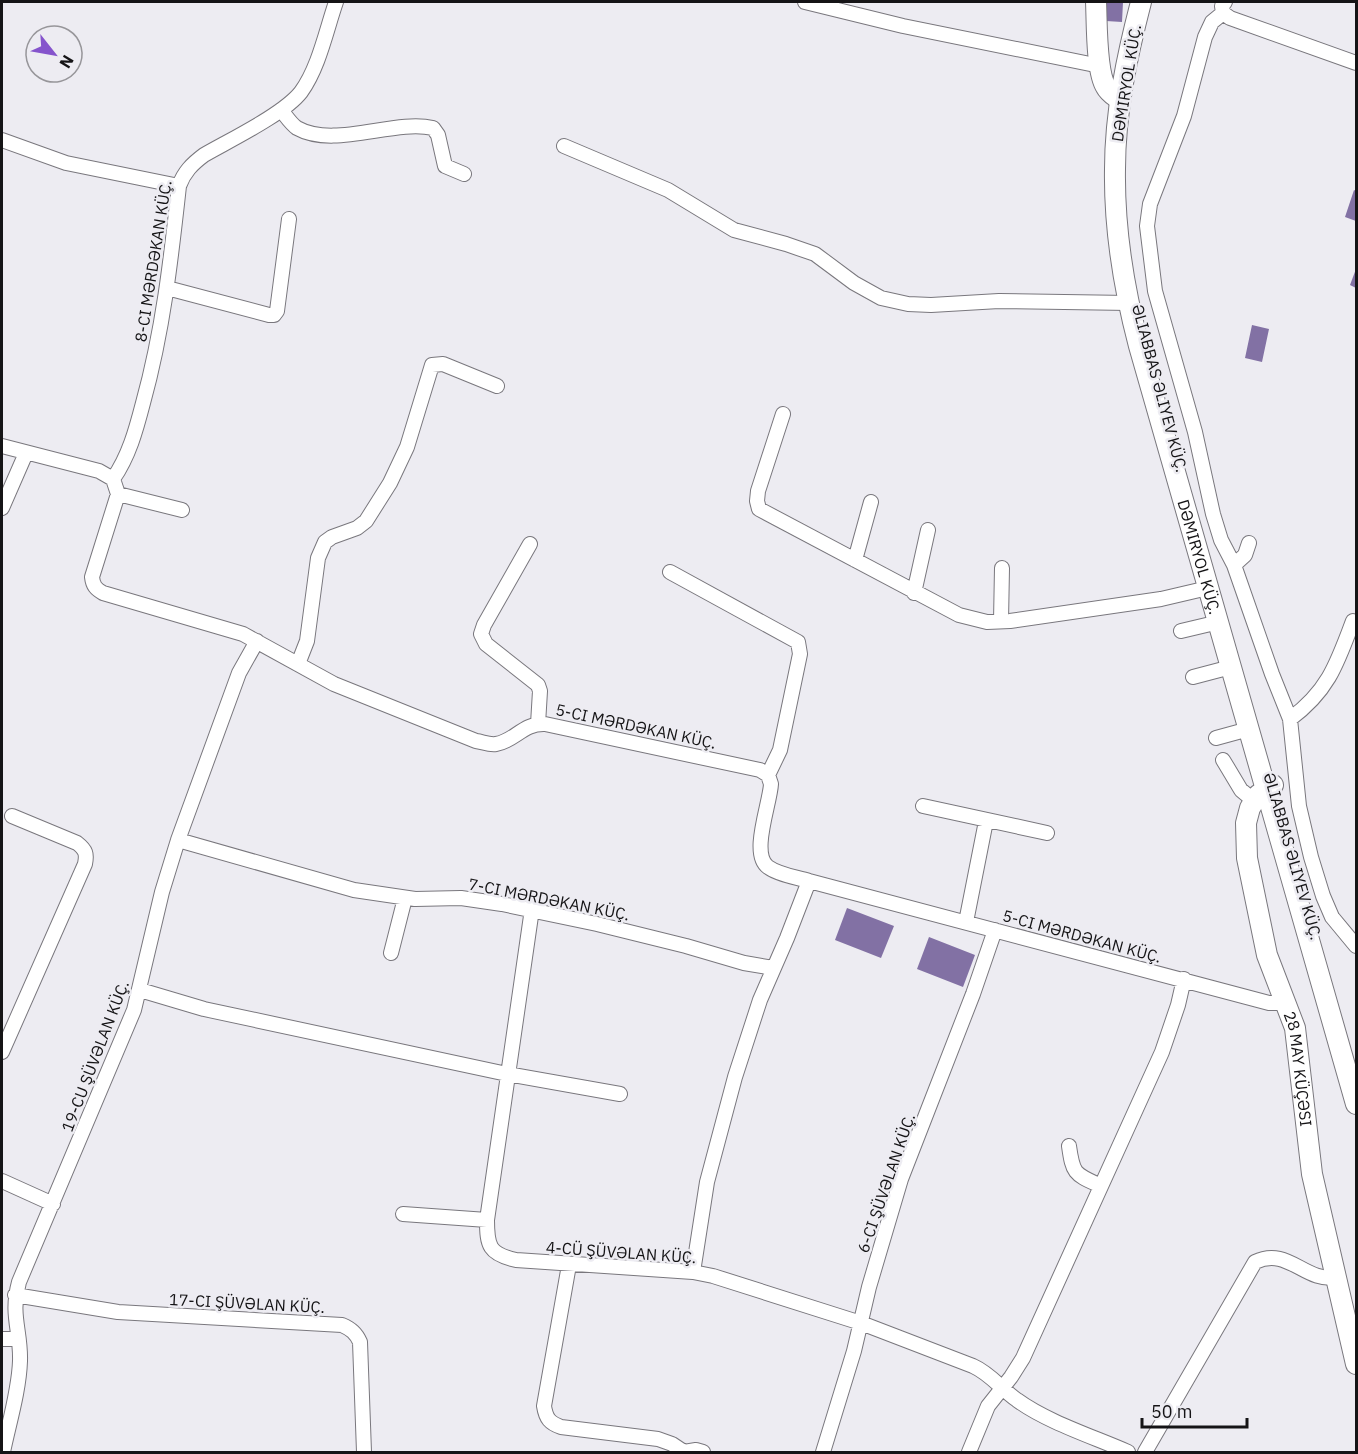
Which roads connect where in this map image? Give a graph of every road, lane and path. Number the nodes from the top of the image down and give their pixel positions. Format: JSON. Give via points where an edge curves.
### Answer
{"nodes":[{"id":1,"x":336,"y":2,"type":"edge"},
{"id":2,"x":805,"y":2,"type":"edge"},
{"id":3,"x":1096,"y":2,"type":"edge"},
{"id":4,"x":1141,"y":2,"type":"edge"},
{"id":5,"x":1149,"y":2,"type":"edge"},
{"id":6,"x":1224,"y":7,"type":"edge"},
{"id":7,"x":1356,"y":63,"type":"edge"},
{"id":8,"x":1100,"y":66,"type":"junction"},
{"id":9,"x":1120,"y":100,"type":"junction"},
{"id":10,"x":281,"y":110,"type":"junction"},
{"id":11,"x":2,"y":140,"type":"edge"},
{"id":12,"x":564,"y":146,"type":"dead end"},
{"id":13,"x":464,"y":174,"type":"dead end"},
{"id":14,"x":179,"y":186,"type":"junction"},
{"id":15,"x":289,"y":219,"type":"dead end"},
{"id":16,"x":167,"y":288,"type":"junction"},
{"id":17,"x":1129,"y":303,"type":"junction"},
{"id":18,"x":497,"y":386,"type":"dead end"},
{"id":19,"x":783,"y":414,"type":"dead end"},
{"id":20,"x":2,"y":446,"type":"edge"},
{"id":21,"x":26,"y":453,"type":"junction"},
{"id":22,"x":113,"y":479,"type":"junction"},
{"id":23,"x":118,"y":494,"type":"junction"},
{"id":24,"x":871,"y":502,"type":"dead end"},
{"id":25,"x":2,"y":508,"type":"edge"},
{"id":26,"x":182,"y":510,"type":"dead end"},
{"id":27,"x":928,"y":530,"type":"dead end"},
{"id":28,"x":1249,"y":543,"type":"dead end"},
{"id":29,"x":530,"y":544,"type":"dead end"},
{"id":30,"x":855,"y":560,"type":"junction"},
{"id":31,"x":1234,"y":565,"type":"junction"},
{"id":32,"x":1002,"y":568,"type":"dead end"},
{"id":33,"x":670,"y":572,"type":"dead end"},
{"id":34,"x":1208,"y":588,"type":"junction"},
{"id":35,"x":914,"y":593,"type":"junction"},
{"id":36,"x":1001,"y":621,"type":"junction"},
{"id":37,"x":1353,"y":621,"type":"dead end"},
{"id":38,"x":1218,"y":622,"type":"junction"},
{"id":39,"x":1181,"y":631,"type":"dead end"},
{"id":40,"x":257,"y":641,"type":"junction"},
{"id":41,"x":298,"y":664,"type":"junction"},
{"id":42,"x":1231,"y":667,"type":"junction"},
{"id":43,"x":1193,"y":677,"type":"dead end"},
{"id":44,"x":1290,"y":719,"type":"junction"},
{"id":45,"x":538,"y":724,"type":"junction"},
{"id":46,"x":1249,"y":729,"type":"junction"},
{"id":47,"x":1216,"y":738,"type":"dead end"},
{"id":48,"x":1223,"y":760,"type":"dead end"},
{"id":49,"x":768,"y":775,"type":"junction"},
{"id":50,"x":1264,"y":792,"type":"junction"},
{"id":51,"x":922,"y":806,"type":"dead end"},
{"id":52,"x":12,"y":816,"type":"dead end"},
{"id":53,"x":986,"y":821,"type":"junction"},
{"id":54,"x":1047,"y":833,"type":"dead end"},
{"id":55,"x":178,"y":840,"type":"junction"},
{"id":56,"x":809,"y":880,"type":"junction"},
{"id":57,"x":405,"y":898,"type":"junction"},
{"id":58,"x":532,"y":909,"type":"junction"},
{"id":59,"x":966,"y":922,"type":"junction"},
{"id":60,"x":995,"y":930,"type":"junction"},
{"id":61,"x":1356,"y":946,"type":"edge"},
{"id":62,"x":391,"y":953,"type":"dead end"},
{"id":63,"x":773,"y":968,"type":"junction"},
{"id":64,"x":1184,"y":979,"type":"junction"},
{"id":65,"x":140,"y":990,"type":"junction"},
{"id":66,"x":1285,"y":1003,"type":"junction"},
{"id":67,"x":2,"y":1052,"type":"edge"},
{"id":68,"x":507,"y":1074,"type":"junction"},
{"id":69,"x":1356,"y":1078,"type":"edge"},
{"id":70,"x":620,"y":1094,"type":"dead end"},
{"id":71,"x":1356,"y":1104,"type":"edge"},
{"id":72,"x":1070,"y":1146,"type":"dead end"},
{"id":73,"x":2,"y":1182,"type":"edge"},
{"id":74,"x":1101,"y":1186,"type":"junction"},
{"id":75,"x":53,"y":1204,"type":"junction"},
{"id":76,"x":403,"y":1214,"type":"dead end"},
{"id":77,"x":487,"y":1220,"type":"junction"},
{"id":78,"x":569,"y":1265,"type":"junction"},
{"id":79,"x":693,"y":1272,"type":"junction"},
{"id":80,"x":1336,"y":1277,"type":"junction"},
{"id":81,"x":15,"y":1294,"type":"junction"},
{"id":82,"x":861,"y":1323,"type":"junction"},
{"id":83,"x":2,"y":1339,"type":"edge"},
{"id":84,"x":18,"y":1339,"type":"junction"},
{"id":85,"x":1356,"y":1364,"type":"edge"},
{"id":86,"x":1002,"y":1387,"type":"junction"},
{"id":87,"x":3,"y":1452,"type":"edge"},
{"id":88,"x":364,"y":1452,"type":"edge"},
{"id":89,"x":684,"y":1452,"type":"edge"},
{"id":90,"x":703,"y":1452,"type":"edge"},
{"id":91,"x":823,"y":1452,"type":"edge"},
{"id":92,"x":969,"y":1452,"type":"edge"},
{"id":93,"x":1128,"y":1452,"type":"edge"},
{"id":94,"x":1145,"y":1452,"type":"edge"}],
"edges":[{"from":1,"to":10,"type":"street","name":"8-CI MƏRDƏKAN KÜÇ.","via":[[305,86]]},
{"from":2,"to":8,"type":"street","via":[[914,29]]},
{"from":3,"to":8,"type":"main road"},
{"from":4,"to":9,"type":"main road","name":"DƏMIRYOL KÜÇ."},
{"from":5,"to":50,"type":"main road","name":"ƏLIABBAS ƏLIYEV KÜÇ.","via":[[1132,76],[1124,140],[1124,205],[1134,291]]},
{"from":6,"to":7,"type":"street","via":[[1241,23]]},
{"from":6,"to":31,"type":"street","name":"DƏMIRYOL KÜÇ.","via":[[1204,37],[1182,122],[1150,204],[1147,226],[1158,307],[1192,421],[1213,514]]},
{"from":8,"to":9,"type":"main road","via":[[1107,90]]},
{"from":9,"to":17,"type":"main road","name":"DƏMIRYOL KÜÇ.","via":[[1114,169],[1120,252]]},
{"from":10,"to":13,"type":"street","via":[[297,128],[331,135],[433,128],[445,166]]},
{"from":10,"to":14,"type":"street","name":"8-CI MƏRDƏKAN KÜÇ.","via":[[204,155],[189,167]]},
{"from":11,"to":14,"type":"street","via":[[66,163]]},
{"from":12,"to":17,"type":"street","via":[[668,190],[734,230],[815,254],[881,298],[931,305],[999,301]]},
{"from":14,"to":16,"type":"street","name":"8-CI MƏRDƏKAN KÜÇ."},
{"from":15,"to":16,"type":"street","via":[[274,315]]},
{"from":16,"to":22,"type":"street","name":"8-CI MƏRDƏKAN KÜÇ.","via":[[137,426]]},
{"from":17,"to":34,"type":"main road","name":"DƏMIRYOL KÜÇ."},
{"from":18,"to":41,"type":"street","via":[[443,364],[432,365],[407,447],[378,503],[366,521],[332,537],[321,549],[307,641]]},
{"from":19,"to":30,"type":"street","via":[[758,491],[759,508]]},
{"from":20,"to":21,"type":"street"},
{"from":21,"to":22,"type":"street","via":[[99,471]]},
{"from":21,"to":25,"type":"street"},
{"from":22,"to":23,"type":"street"},
{"from":23,"to":26,"type":"street"},
{"from":23,"to":40,"type":"street","name":"5-CI MƏRDƏKAN KÜÇ.","via":[[92,577],[97,590]]},
{"from":24,"to":30,"type":"street"},
{"from":27,"to":35,"type":"street"},
{"from":28,"to":31,"type":"street","via":[[1245,555]]},
{"from":29,"to":45,"type":"street","via":[[482,634],[486,644],[538,686]]},
{"from":30,"to":35,"type":"street"},
{"from":31,"to":44,"type":"street","name":"DƏMIRYOL KÜÇ."},
{"from":32,"to":36,"type":"street"},
{"from":33,"to":49,"type":"street","via":[[798,642],[800,654],[780,750]]},
{"from":34,"to":36,"type":"street","via":[[1161,599]]},
{"from":34,"to":38,"type":"main road","name":"DƏMIRYOL KÜÇ."},
{"from":35,"to":36,"type":"street","via":[[959,615]]},
{"from":37,"to":44,"type":"street","via":[[1335,669],[1323,688]]},
{"from":38,"to":39,"type":"street"},
{"from":38,"to":42,"type":"main road","name":"DƏMIRYOL KÜÇ."},
{"from":40,"to":41,"type":"street","name":"5-CI MƏRDƏKAN KÜÇ."},
{"from":40,"to":55,"type":"street","name":"19-CU ŞÜVƏLAN KÜÇ.","via":[[239,673]]},
{"from":41,"to":45,"type":"street","name":"5-CI MƏRDƏKAN KÜÇ.","via":[[357,694],[482,742],[495,744]]},
{"from":42,"to":43,"type":"street"},
{"from":42,"to":46,"type":"main road","name":"DƏMIRYOL KÜÇ."},
{"from":44,"to":61,"type":"street","name":"DƏMIRYOL KÜÇ.","via":[[1299,806],[1311,857],[1332,917]]},
{"from":45,"to":49,"type":"street","name":"5-CI MƏRDƏKAN KÜÇ.","via":[[756,769]]},
{"from":46,"to":47,"type":"street"},
{"from":46,"to":50,"type":"main road","name":"DƏMIRYOL KÜÇ."},
{"from":48,"to":50,"type":"street","via":[[1241,790]]},
{"from":49,"to":56,"type":"street","name":"5-CI MƏRDƏKAN KÜÇ.","via":[[771,791],[760,856],[770,868]]},
{"from":50,"to":66,"type":"main road","name":"28 MAY KÜÇƏSI","via":[[1246,823],[1247,858],[1267,955]]},
{"from":50,"to":69,"type":"main road","name":"ƏLIABBAS ƏLIYEV KÜÇ."},
{"from":50,"to":71,"type":"main road","name":"DƏMIRYOL KÜÇ."},
{"from":51,"to":53,"type":"street"},
{"from":52,"to":67,"type":"street","via":[[77,843],[85,849],[86,856]]},
{"from":53,"to":54,"type":"street"},
{"from":53,"to":59,"type":"street"},
{"from":55,"to":57,"type":"street","name":"7-CI MƏRDƏKAN KÜÇ.","via":[[354,890]]},
{"from":55,"to":65,"type":"street","name":"19-CU ŞÜVƏLAN KÜÇ.","via":[[157,910]]},
{"from":56,"to":59,"type":"street","name":"5-CI MƏRDƏKAN KÜÇ."},
{"from":56,"to":63,"type":"street"},
{"from":57,"to":58,"type":"street","name":"7-CI MƏRDƏKAN KÜÇ.","via":[[473,899]]},
{"from":57,"to":62,"type":"street"},
{"from":58,"to":63,"type":"street","name":"7-CI MƏRDƏKAN KÜÇ."},
{"from":58,"to":68,"type":"street","name":"4-CÜ ŞÜVƏLAN KÜÇ."},
{"from":59,"to":60,"type":"street","name":"5-CI MƏRDƏKAN KÜÇ."},
{"from":60,"to":64,"type":"street","name":"5-CI MƏRDƏKAN KÜÇ."},
{"from":60,"to":82,"type":"street","via":[[901,1179]]},
{"from":63,"to":79,"type":"street","via":[[717,1142]]},
{"from":64,"to":66,"type":"street","name":"5-CI MƏRDƏKAN KÜÇ.","via":[[1269,1003]]},
{"from":64,"to":74,"type":"street","via":[[1172,1026]]},
{"from":65,"to":68,"type":"street","via":[[204,1009]]},
{"from":65,"to":75,"type":"street","name":"19-CU ŞÜVƏLAN KÜÇ."},
{"from":66,"to":80,"type":"main road","name":"28 MAY KÜÇƏSI","via":[[1296,1036],[1308,1152]]},
{"from":68,"to":70,"type":"street"},
{"from":68,"to":77,"type":"street","name":"4-CÜ ŞÜVƏLAN KÜÇ."},
{"from":72,"to":74,"type":"street","via":[[1072,1166],[1077,1173]]},
{"from":73,"to":75,"type":"street"},
{"from":74,"to":86,"type":"street","via":[[1023,1358]]},
{"from":75,"to":81,"type":"street","name":"19-CU ŞÜVƏLAN KÜÇ."},
{"from":76,"to":77,"type":"street"},
{"from":77,"to":78,"type":"street","name":"4-CÜ ŞÜVƏLAN KÜÇ.","via":[[487,1239],[496,1254]]},
{"from":78,"to":79,"type":"street","name":"4-CÜ ŞÜVƏLAN KÜÇ."},
{"from":78,"to":89,"type":"street","via":[[544,1406],[546,1416],[561,1427],[658,1439]]},
{"from":79,"to":82,"type":"street","name":"4-CÜ ŞÜVƏLAN KÜÇ."},
{"from":80,"to":85,"type":"main road","name":"28 MAY KÜÇƏSI"},
{"from":80,"to":94,"type":"street","via":[[1322,1278],[1272,1257],[1255,1262]]},
{"from":81,"to":84,"type":"street","name":"19-CU ŞÜVƏLAN KÜÇ."},
{"from":81,"to":88,"type":"street","name":"17-CI ŞÜVƏLAN KÜÇ.","via":[[118,1312],[342,1325],[351,1329],[360,1342]]},
{"from":82,"to":86,"type":"street","name":"4-CÜ ŞÜVƏLAN KÜÇ.","via":[[974,1366]]},
{"from":82,"to":91,"type":"street"},
{"from":83,"to":84,"type":"street"},
{"from":84,"to":87,"type":"street","name":"19-CU ŞÜVƏLAN KÜÇ.","via":[[20,1368]]},
{"from":86,"to":92,"type":"street","via":[[988,1406]]},
{"from":86,"to":93,"type":"street","name":"4-CÜ ŞÜVƏLAN KÜÇ.","via":[[1038,1413]]},
{"from":89,"to":90,"type":"street"}]}
